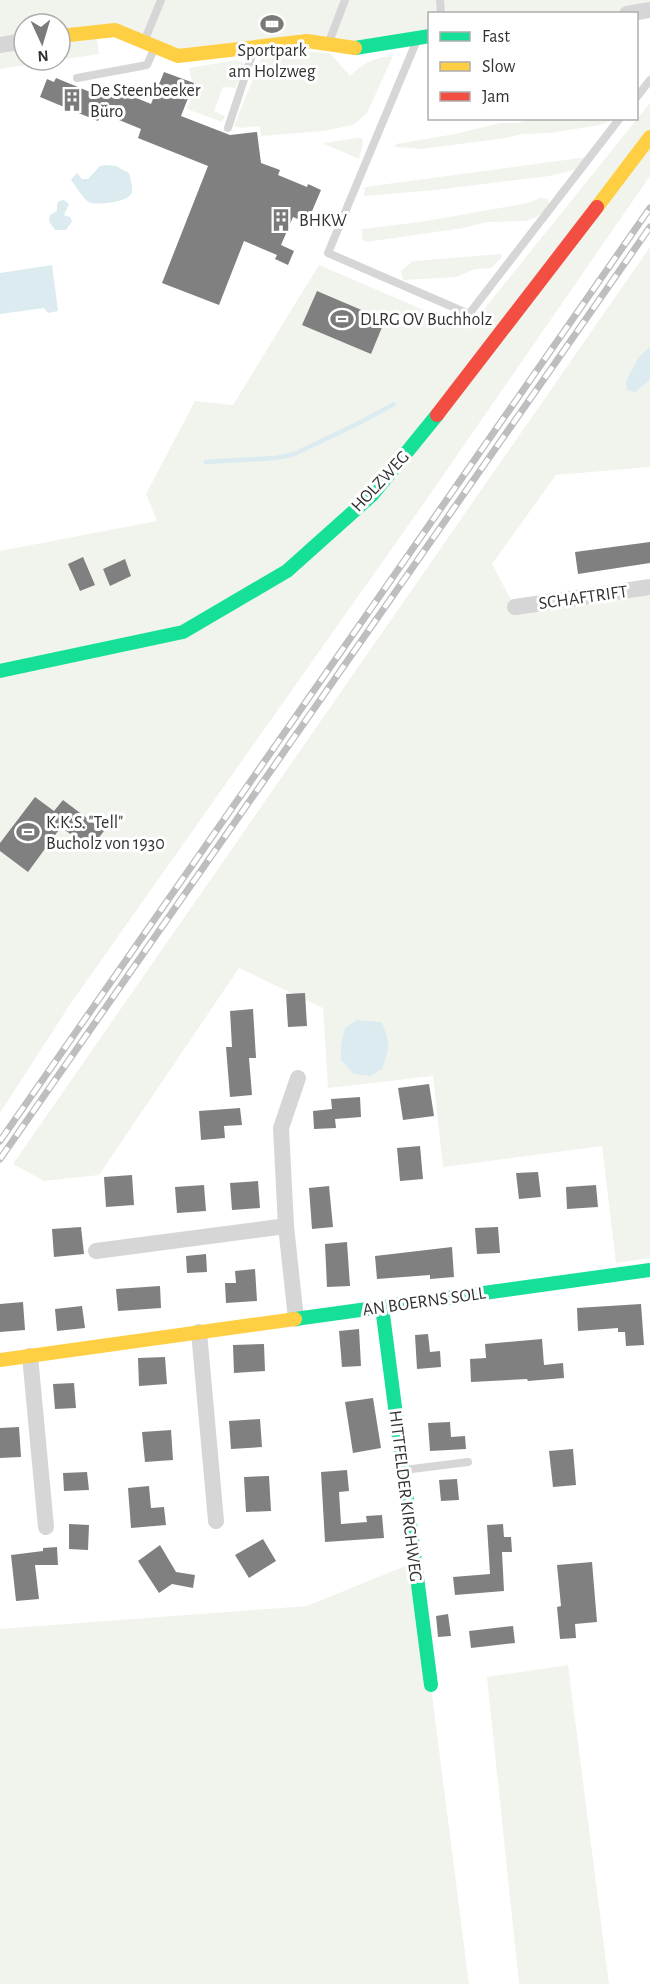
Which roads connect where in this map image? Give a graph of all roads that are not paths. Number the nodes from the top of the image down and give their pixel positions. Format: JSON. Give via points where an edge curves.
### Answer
{"nodes":[{"id":1,"x":161,"y":0,"type":"edge"},
{"id":2,"x":345,"y":0,"type":"edge"},
{"id":3,"x":72,"y":35,"type":"edge"},
{"id":4,"x":424,"y":37,"type":"edge"},
{"id":5,"x":329,"y":43,"type":"junction"},
{"id":6,"x":150,"y":44,"type":"junction"},
{"id":7,"x":254,"y":47,"type":"junction"},
{"id":8,"x":77,"y":78,"type":"dead end"},
{"id":9,"x":650,"y":80,"type":"edge"},
{"id":10,"x":638,"y":95,"type":"edge"},
{"id":11,"x":618,"y":120,"type":"edge"},
{"id":12,"x":228,"y":128,"type":"dead end"},
{"id":13,"x":650,"y":137,"type":"edge"},
{"id":14,"x":650,"y":587,"type":"edge"},
{"id":15,"x":515,"y":607,"type":"dead end"},
{"id":16,"x":0,"y":671,"type":"edge"},
{"id":17,"x":298,"y":1078,"type":"dead end"},
{"id":18,"x":286,"y":1226,"type":"junction"},
{"id":19,"x":96,"y":1251,"type":"dead end"},
{"id":20,"x":650,"y":1270,"type":"edge"},
{"id":21,"x":382,"y":1307,"type":"junction"},
{"id":22,"x":296,"y":1319,"type":"junction"},
{"id":23,"x":199,"y":1332,"type":"junction"},
{"id":24,"x":30,"y":1356,"type":"junction"},
{"id":25,"x":0,"y":1360,"type":"edge"},
{"id":26,"x":468,"y":1462,"type":"dead end"},
{"id":27,"x":403,"y":1470,"type":"junction"},
{"id":28,"x":216,"y":1521,"type":"dead end"},
{"id":29,"x":46,"y":1527,"type":"dead end"},
{"id":30,"x":431,"y":1685,"type":"dead end"}],
"edges":[{"from":1,"to":6,"type":"lane"},
{"from":2,"to":5,"type":"lane"},
{"from":3,"to":6,"type":"street","via":[[115,30]]},
{"from":4,"to":5,"type":"street","via":[[358,48]]},
{"from":4,"to":11,"type":"lane","via":[[328,253],[469,314]]},
{"from":5,"to":7,"type":"street","via":[[307,40]]},
{"from":6,"to":7,"type":"street","via":[[178,56]]},
{"from":6,"to":8,"type":"lane","via":[[147,65]]},
{"from":7,"to":12,"type":"lane"},
{"from":9,"to":10,"type":"lane"},
{"from":13,"to":16,"type":"street","name":"HOLZWEG","via":[[379,486],[287,571],[183,632]]},
{"from":14,"to":15,"type":"street","name":"SCHAFTRIFT"},
{"from":17,"to":18,"type":"street","via":[[281,1128]]},
{"from":18,"to":19,"type":"street"},
{"from":18,"to":22,"type":"street"},
{"from":20,"to":21,"type":"street","name":"AN BOERNS SOLL"},
{"from":21,"to":22,"type":"street","name":"AN BOERNS SOLL"},
{"from":21,"to":27,"type":"street","name":"HITTFELDER KIRCHWEG"},
{"from":22,"to":23,"type":"street","name":"AN BOERNS SOLL"},
{"from":23,"to":24,"type":"street","name":"AN BOERNS SOLL"},
{"from":23,"to":28,"type":"street"},
{"from":24,"to":25,"type":"street","name":"AN BOERNS SOLL"},
{"from":24,"to":29,"type":"street"},
{"from":26,"to":27,"type":"lane"},
{"from":27,"to":30,"type":"street","name":"HITTFELDER KIRCHWEG"}]}
